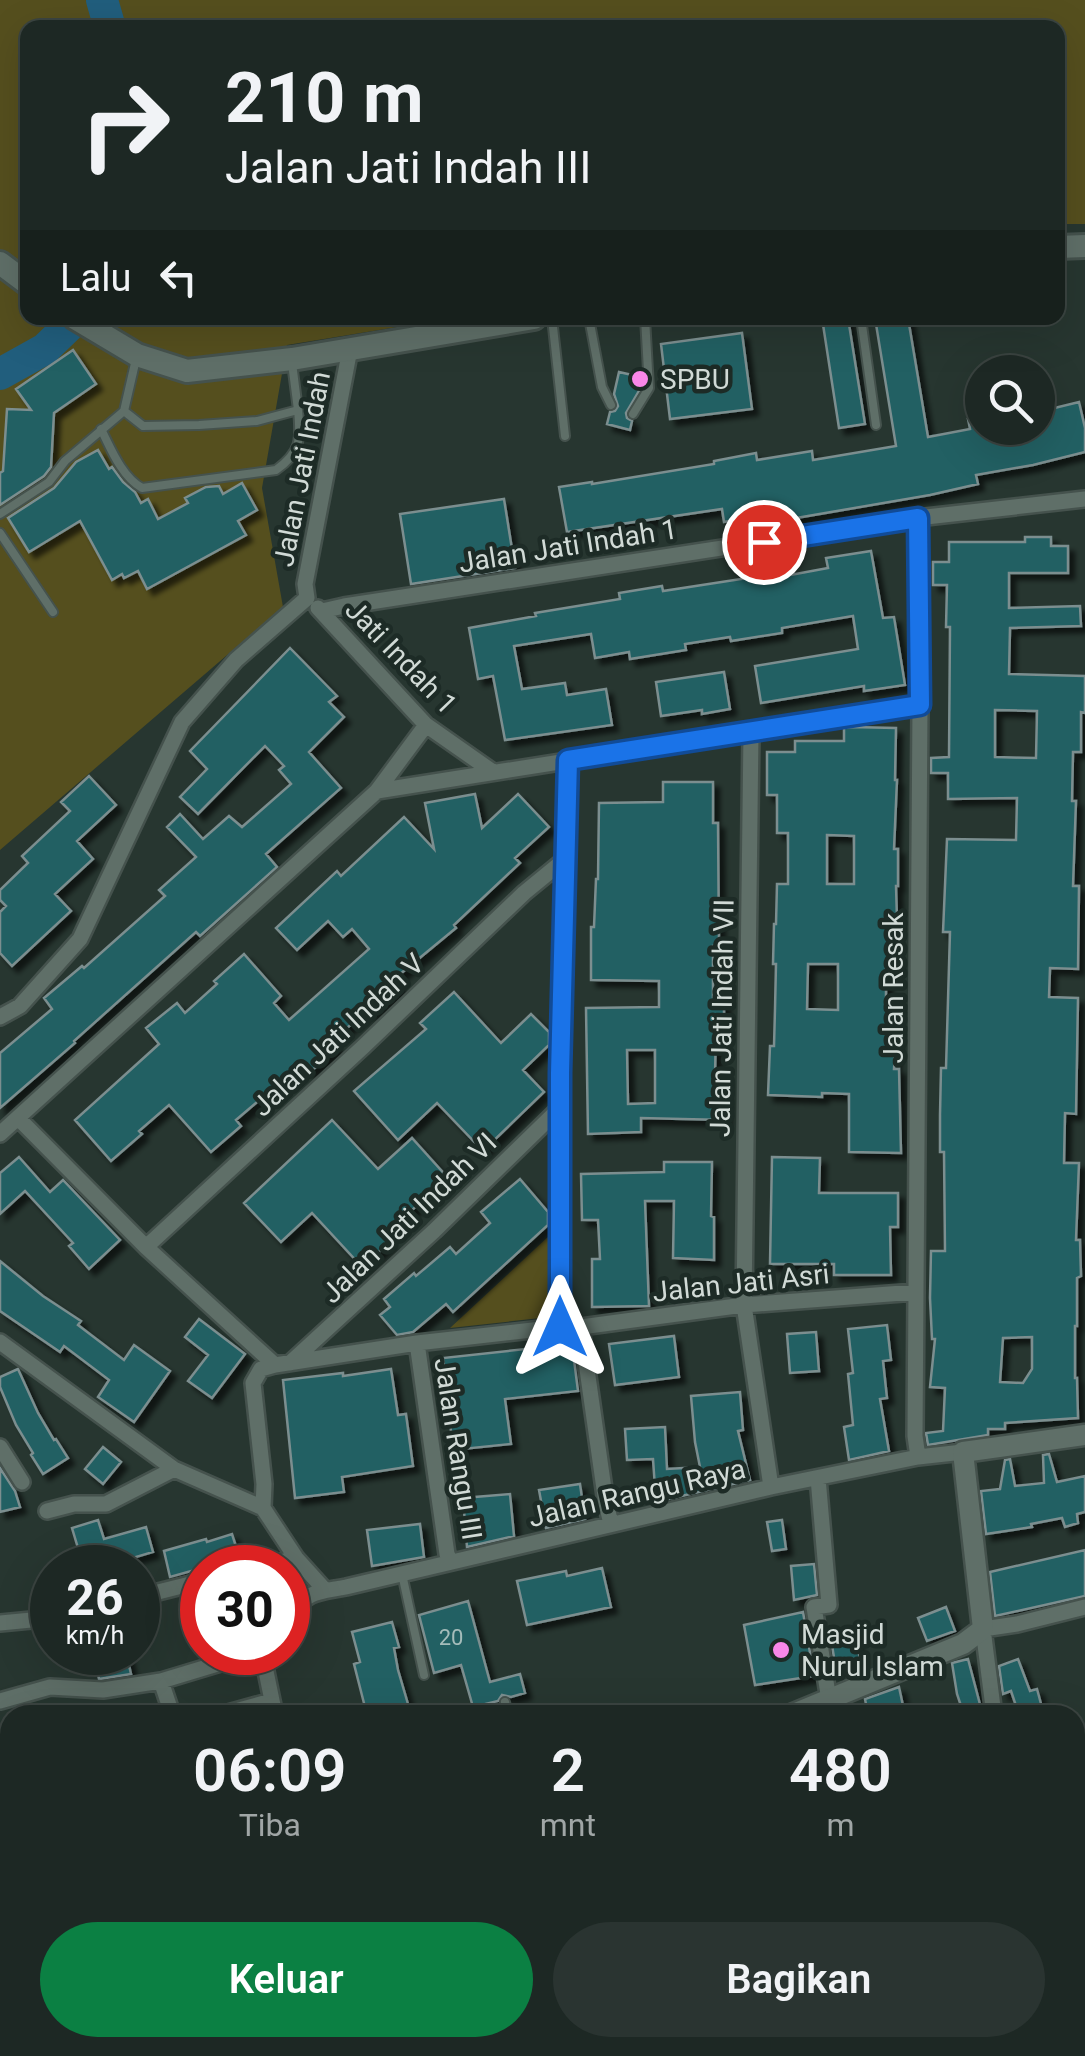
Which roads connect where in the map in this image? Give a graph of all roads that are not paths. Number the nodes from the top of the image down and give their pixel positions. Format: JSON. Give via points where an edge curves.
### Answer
{"nodes":[{"id":1,"x":86,"y":325,"type":"edge"},
{"id":2,"x":494,"y":325,"type":"edge"},
{"id":3,"x":553,"y":325,"type":"edge"},
{"id":4,"x":590,"y":325,"type":"edge"},
{"id":5,"x":645,"y":325,"type":"edge"},
{"id":6,"x":862,"y":325,"type":"edge"},
{"id":7,"x":350,"y":350,"type":"junction"},
{"id":8,"x":137,"y":354,"type":"junction"},
{"id":9,"x":292,"y":359,"type":"junction"},
{"id":10,"x":612,"y":405,"type":"dead end"},
{"id":11,"x":298,"y":410,"type":"junction"},
{"id":12,"x":124,"y":411,"type":"junction"},
{"id":13,"x":633,"y":414,"type":"dead end"},
{"id":14,"x":876,"y":425,"type":"dead end"},
{"id":15,"x":101,"y":430,"type":"junction"},
{"id":16,"x":565,"y":436,"type":"dead end"},
{"id":17,"x":1085,"y":498,"type":"edge"},
{"id":18,"x":0,"y":514,"type":"edge"},
{"id":19,"x":918,"y":518,"type":"junction"},
{"id":20,"x":0,"y":534,"type":"edge"},
{"id":21,"x":308,"y":598,"type":"junction"},
{"id":22,"x":322,"y":611,"type":"junction"},
{"id":23,"x":52,"y":612,"type":"dead end"},
{"id":24,"x":920,"y":705,"type":"junction"},
{"id":25,"x":426,"y":725,"type":"junction"},
{"id":26,"x":751,"y":732,"type":"junction"},
{"id":27,"x":568,"y":760,"type":"junction"},
{"id":28,"x":493,"y":772,"type":"junction"},
{"id":29,"x":378,"y":790,"type":"junction"},
{"id":30,"x":564,"y":861,"type":"junction"},
{"id":31,"x":0,"y":1017,"type":"edge"},
{"id":32,"x":560,"y":1108,"type":"junction"},
{"id":33,"x":19,"y":1119,"type":"junction"},
{"id":34,"x":0,"y":1134,"type":"edge"},
{"id":35,"x":146,"y":1246,"type":"junction"},
{"id":36,"x":916,"y":1292,"type":"junction"},
{"id":37,"x":744,"y":1305,"type":"junction"},
{"id":38,"x":560,"y":1327,"type":"junction"},
{"id":39,"x":581,"y":1327,"type":"junction"},
{"id":40,"x":417,"y":1343,"type":"junction"},
{"id":41,"x":4,"y":1351,"type":"edge"},
{"id":42,"x":282,"y":1364,"type":"junction"},
{"id":43,"x":1085,"y":1435,"type":"edge"},
{"id":44,"x":1,"y":1451,"type":"edge"},
{"id":45,"x":963,"y":1452,"type":"junction"},
{"id":46,"x":918,"y":1458,"type":"junction"},
{"id":47,"x":174,"y":1469,"type":"junction"},
{"id":48,"x":818,"y":1478,"type":"junction"},
{"id":49,"x":22,"y":1482,"type":"dead end"},
{"id":50,"x":771,"y":1487,"type":"junction"},
{"id":51,"x":262,"y":1508,"type":"junction"},
{"id":52,"x":48,"y":1511,"type":"dead end"},
{"id":53,"x":611,"y":1524,"type":"junction"},
{"id":54,"x":287,"y":1545,"type":"edge"},
{"id":55,"x":451,"y":1562,"type":"junction"},
{"id":56,"x":310,"y":1574,"type":"edge"},
{"id":57,"x":402,"y":1574,"type":"junction"},
{"id":58,"x":324,"y":1589,"type":"junction"},
{"id":59,"x":310,"y":1594,"type":"edge"},
{"id":60,"x":1085,"y":1608,"type":"edge"},
{"id":61,"x":30,"y":1620,"type":"edge"},
{"id":62,"x":0,"y":1623,"type":"edge"},
{"id":63,"x":984,"y":1629,"type":"junction"},
{"id":64,"x":181,"y":1675,"type":"edge"},
{"id":65,"x":265,"y":1675,"type":"edge"},
{"id":66,"x":424,"y":1675,"type":"dead end"},
{"id":67,"x":161,"y":1681,"type":"junction"},
{"id":68,"x":829,"y":1700,"type":"junction"},
{"id":69,"x":0,"y":1701,"type":"edge"},
{"id":70,"x":505,"y":1702,"type":"dead end"},
{"id":71,"x":169,"y":1705,"type":"edge"},
{"id":72,"x":272,"y":1705,"type":"edge"},
{"id":73,"x":506,"y":1705,"type":"edge"},
{"id":74,"x":816,"y":1705,"type":"edge"},
{"id":75,"x":993,"y":1705,"type":"edge"}],
"edges":[{"from":1,"to":8,"type":"main road"},
{"from":2,"to":7,"type":"main road"},
{"from":3,"to":16,"type":"lane"},
{"from":4,"to":10,"type":"lane"},
{"from":5,"to":13,"type":"lane","via":[[648,388]]},
{"from":6,"to":14,"type":"lane"},
{"from":7,"to":9,"type":"main road"},
{"from":7,"to":21,"type":"street","name":"Jalan Jati Indah","via":[[305,584]]},
{"from":8,"to":9,"type":"main road","via":[[188,371]]},
{"from":8,"to":12,"type":"lane"},
{"from":9,"to":11,"type":"lane"},
{"from":11,"to":12,"type":"lane","via":[[199,426],[143,426]]},
{"from":11,"to":15,"type":"lane","via":[[294,457],[276,470],[142,488]]},
{"from":12,"to":15,"type":"lane"},
{"from":15,"to":18,"type":"lane","via":[[49,482]]},
{"from":17,"to":19,"type":"street"},
{"from":19,"to":22,"type":"street","name":"Jalan Jati Indah 1"},
{"from":19,"to":24,"type":"street","name":"Jalan Resak"},
{"from":20,"to":23,"type":"lane"},
{"from":21,"to":22,"type":"street","name":"Jati Indah 1"},
{"from":21,"to":31,"type":"street","via":[[236,660],[182,722],[80,940],[20,1006]]},
{"from":22,"to":25,"type":"street","name":"Jati Indah 1"},
{"from":24,"to":26,"type":"street"},
{"from":24,"to":36,"type":"street","name":"Jalan Resak"},
{"from":25,"to":28,"type":"street","name":"Jati Indah 1"},
{"from":25,"to":29,"type":"street"},
{"from":26,"to":27,"type":"street"},
{"from":26,"to":37,"type":"street","name":"Jalan Jati Indah VII"},
{"from":27,"to":28,"type":"street"},
{"from":27,"to":30,"type":"street"},
{"from":28,"to":29,"type":"street"},
{"from":29,"to":33,"type":"street"},
{"from":30,"to":32,"type":"street"},
{"from":30,"to":35,"type":"street","name":"Jalan Jati Indah V"},
{"from":32,"to":38,"type":"street"},
{"from":32,"to":42,"type":"street","name":"Jalan Jati Indah VI","via":[[420,1244]]},
{"from":33,"to":34,"type":"street"},
{"from":33,"to":35,"type":"street"},
{"from":35,"to":42,"type":"street"},
{"from":36,"to":37,"type":"street","name":"Jalan Jati Asri"},
{"from":36,"to":46,"type":"street","name":"Jalan Resak"},
{"from":37,"to":39,"type":"street","name":"Jalan Jati Asri"},
{"from":37,"to":50,"type":"street","name":"Jalan Jati Indah VII"},
{"from":38,"to":39,"type":"street","name":"Jalan Jati Asri"},
{"from":38,"to":40,"type":"street","name":"Jalan Jati Asri"},
{"from":39,"to":53,"type":"street"},
{"from":40,"to":42,"type":"street","name":"Jalan Jati Asri"},
{"from":40,"to":55,"type":"street","name":"Jalan Rangu III"},
{"from":41,"to":47,"type":"street"},
{"from":42,"to":51,"type":"street","name":"Jalan Jati Indah VI","via":[[260,1369],[252,1384]]},
{"from":43,"to":45,"type":"street"},
{"from":44,"to":49,"type":"street"},
{"from":45,"to":46,"type":"street","name":"Jalan Rangu Raya"},
{"from":45,"to":63,"type":"street"},
{"from":46,"to":48,"type":"street","name":"Jalan Rangu Raya"},
{"from":47,"to":51,"type":"street"},
{"from":47,"to":52,"type":"street","via":[[106,1504]]},
{"from":48,"to":50,"type":"street","name":"Jalan Rangu Raya"},
{"from":48,"to":68,"type":"street","via":[[829,1605],[814,1608]]},
{"from":50,"to":53,"type":"street","name":"Jalan Rangu Raya"},
{"from":51,"to":54,"type":"street"},
{"from":53,"to":55,"type":"street","name":"Jalan Rangu Raya"},
{"from":55,"to":57,"type":"street","name":"Jalan Rangu Raya"},
{"from":56,"to":58,"type":"street"},
{"from":57,"to":58,"type":"street","name":"Jalan Rangu Raya"},
{"from":57,"to":66,"type":"lane"},
{"from":58,"to":59,"type":"street"},
{"from":60,"to":63,"type":"street"},
{"from":61,"to":62,"type":"street"},
{"from":63,"to":68,"type":"street"},
{"from":63,"to":75,"type":"street"},
{"from":64,"to":67,"type":"street"},
{"from":65,"to":72,"type":"street"},
{"from":67,"to":69,"type":"street","via":[[103,1690],[50,1688]]},
{"from":67,"to":71,"type":"street"},
{"from":68,"to":74,"type":"street"},
{"from":70,"to":73,"type":"lane"}]}
